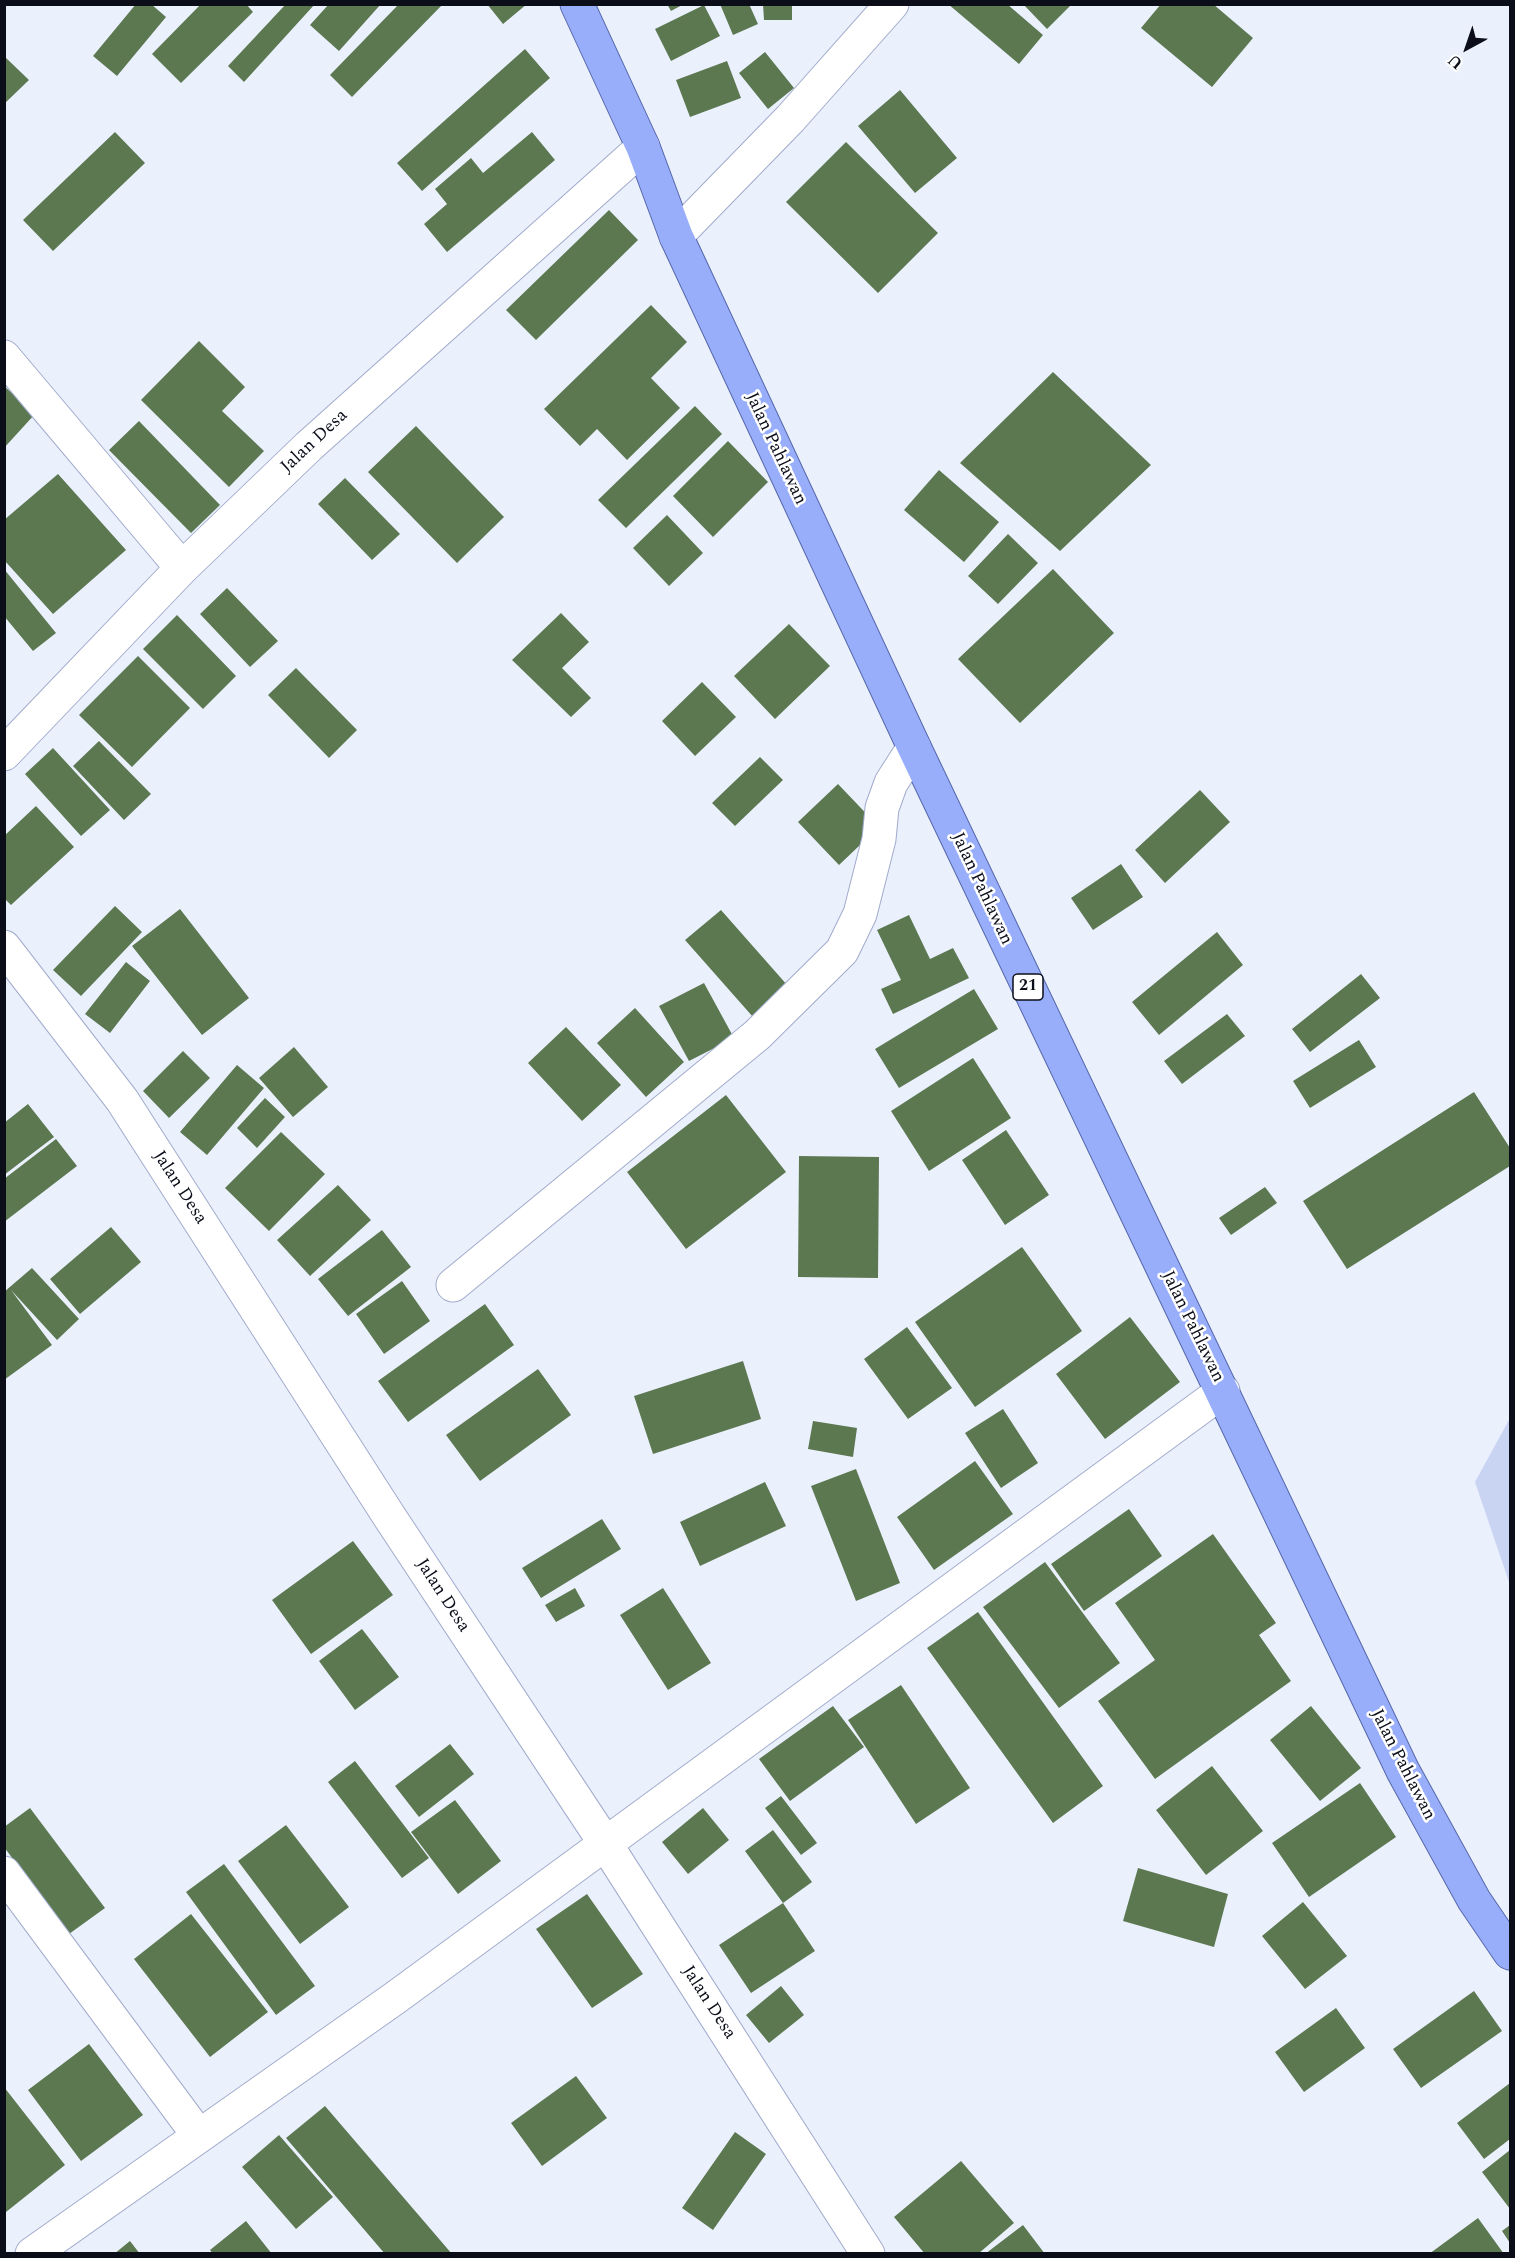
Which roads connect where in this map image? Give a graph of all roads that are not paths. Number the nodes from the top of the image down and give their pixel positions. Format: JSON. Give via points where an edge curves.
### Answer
{"nodes":[{"id":1,"x":577,"y":4,"type":"edge"},
{"id":2,"x":892,"y":4,"type":"edge"},
{"id":3,"x":643,"y":147,"type":"junction"},
{"id":4,"x":676,"y":236,"type":"junction"},
{"id":5,"x":4,"y":357,"type":"edge"},
{"id":6,"x":182,"y":568,"type":"junction"},
{"id":7,"x":914,"y":747,"type":"junction"},
{"id":8,"x":4,"y":754,"type":"edge"},
{"id":9,"x":4,"y":947,"type":"edge"},
{"id":10,"x":453,"y":1285,"type":"dead end"},
{"id":11,"x":1223,"y":1391,"type":"junction"},
{"id":12,"x":605,"y":1843,"type":"junction"},
{"id":13,"x":4,"y":1873,"type":"edge"},
{"id":14,"x":1510,"y":1953,"type":"edge"},
{"id":15,"x":199,"y":2136,"type":"junction"},
{"id":16,"x":32,"y":2253,"type":"edge"},
{"id":17,"x":868,"y":2253,"type":"edge"}],
"edges":[{"from":1,"to":3,"type":"highway","name":"Jalan Pahlawan","number":"21"},
{"from":2,"to":4,"type":"street","via":[[790,119]]},
{"from":3,"to":4,"type":"highway","name":"Jalan Pahlawan","number":"21"},
{"from":3,"to":6,"type":"street","name":"Jalan Desa","via":[[309,446]]},
{"from":4,"to":7,"type":"highway","name":"Jalan Pahlawan","number":"21"},
{"from":5,"to":6,"type":"street"},
{"from":6,"to":8,"type":"street","name":"Jalan Desa"},
{"from":7,"to":10,"type":"street","via":[[891,783],[882,808],[879,838],[860,914],[842,951],[748,1043]]},
{"from":7,"to":11,"type":"highway","name":"Jalan Pahlawan","number":"21"},
{"from":9,"to":12,"type":"street","name":"Jalan Desa","via":[[122,1100]]},
{"from":11,"to":12,"type":"street"},
{"from":11,"to":14,"type":"highway","name":"Jalan Pahlawan","number":"21","via":[[1403,1771],[1474,1900]]},
{"from":12,"to":15,"type":"street"},
{"from":12,"to":17,"type":"street","name":"Jalan Desa"},
{"from":13,"to":15,"type":"street"},
{"from":15,"to":16,"type":"street"}]}
